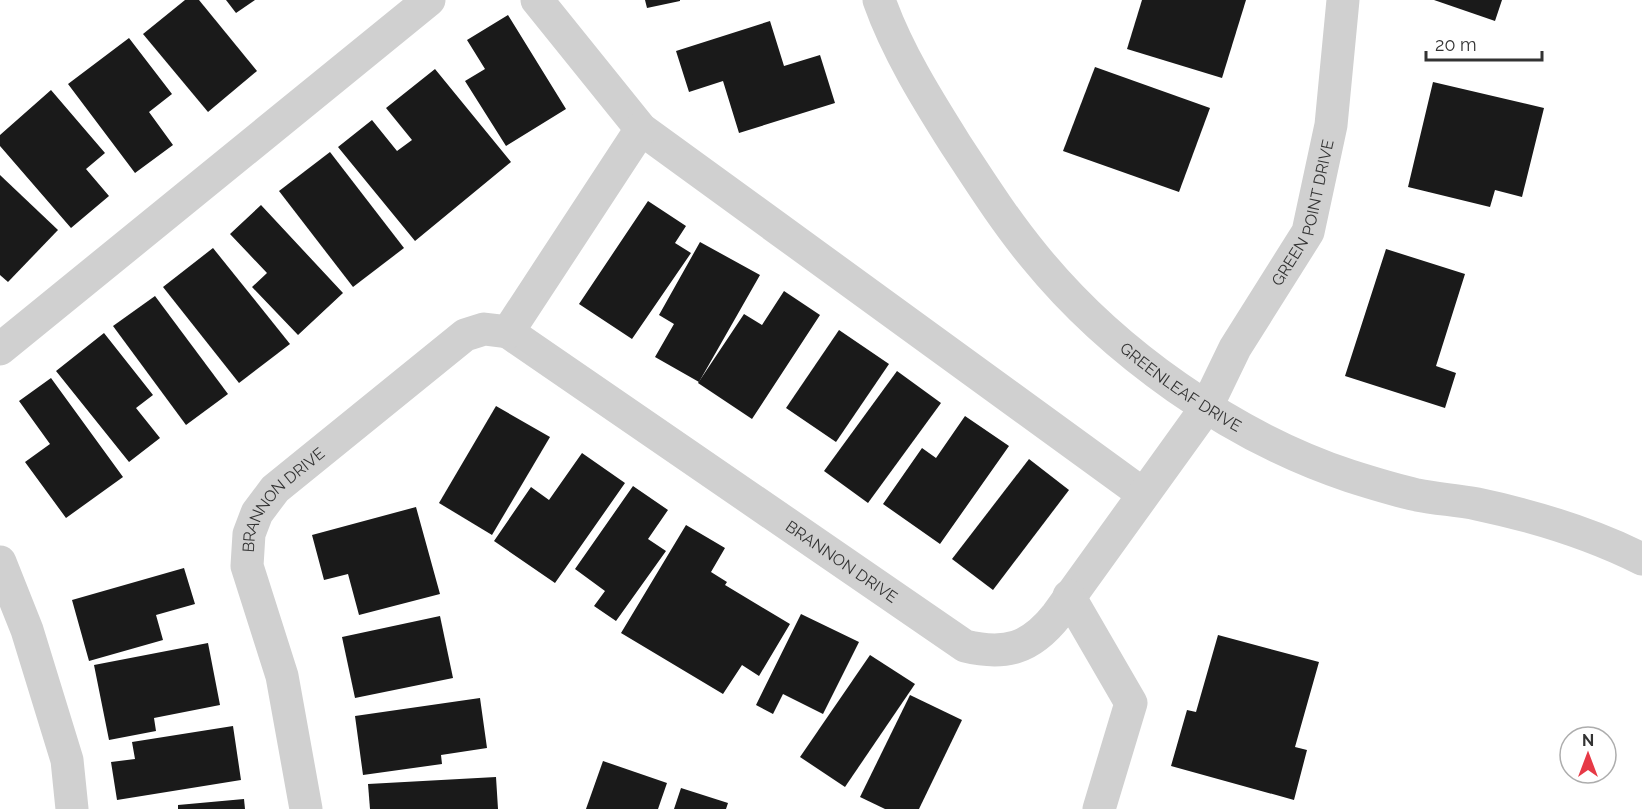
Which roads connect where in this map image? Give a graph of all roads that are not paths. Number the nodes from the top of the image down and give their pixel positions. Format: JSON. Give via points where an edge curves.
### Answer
{"nodes":[{"id":1,"x":429,"y":0,"type":"edge"},
{"id":2,"x":537,"y":0,"type":"edge"},
{"id":3,"x":879,"y":0,"type":"edge"},
{"id":4,"x":1343,"y":0,"type":"edge"},
{"id":5,"x":640,"y":129,"type":"junction"},
{"id":6,"x":508,"y":332,"type":"junction"},
{"id":7,"x":0,"y":349,"type":"edge"},
{"id":8,"x":1206,"y":408,"type":"junction"},
{"id":9,"x":1143,"y":494,"type":"junction"},
{"id":10,"x":1642,"y":559,"type":"edge"},
{"id":11,"x":0,"y":562,"type":"edge"},
{"id":12,"x":1069,"y":596,"type":"junction"},
{"id":13,"x":72,"y":809,"type":"edge"},
{"id":14,"x":306,"y":809,"type":"edge"},
{"id":15,"x":1099,"y":809,"type":"edge"}],
"edges":[{"from":1,"to":7,"type":"street"},
{"from":2,"to":5,"type":"street"},
{"from":3,"to":8,"type":"street","name":"GREENLEAF DRIVE","via":[[925,96],[1034,256],[1085,310],[1146,364]]},
{"from":4,"to":8,"type":"street","name":"GREEN POINT DRIVE","via":[[1331,125],[1308,232],[1235,348]]},
{"from":5,"to":6,"type":"street"},
{"from":5,"to":9,"type":"street"},
{"from":6,"to":12,"type":"street","name":"BRANNON DRIVE","via":[[965,646],[990,652],[1020,646],[1044,632]]},
{"from":6,"to":14,"type":"street","name":"BRANNON DRIVE","via":[[484,329],[465,335],[275,489],[257,513],[249,534],[248,566],[282,676]]},
{"from":8,"to":9,"type":"street","name":"BRANNON DRIVE"},
{"from":8,"to":10,"type":"street","name":"GREENLEAF DRIVE","via":[[1294,454],[1349,475],[1416,494],[1516,513],[1589,535]]},
{"from":9,"to":12,"type":"street","name":"BRANNON DRIVE"},
{"from":11,"to":13,"type":"street","via":[[27,630],[67,760]]},
{"from":12,"to":15,"type":"street","via":[[1131,704]]}]}
